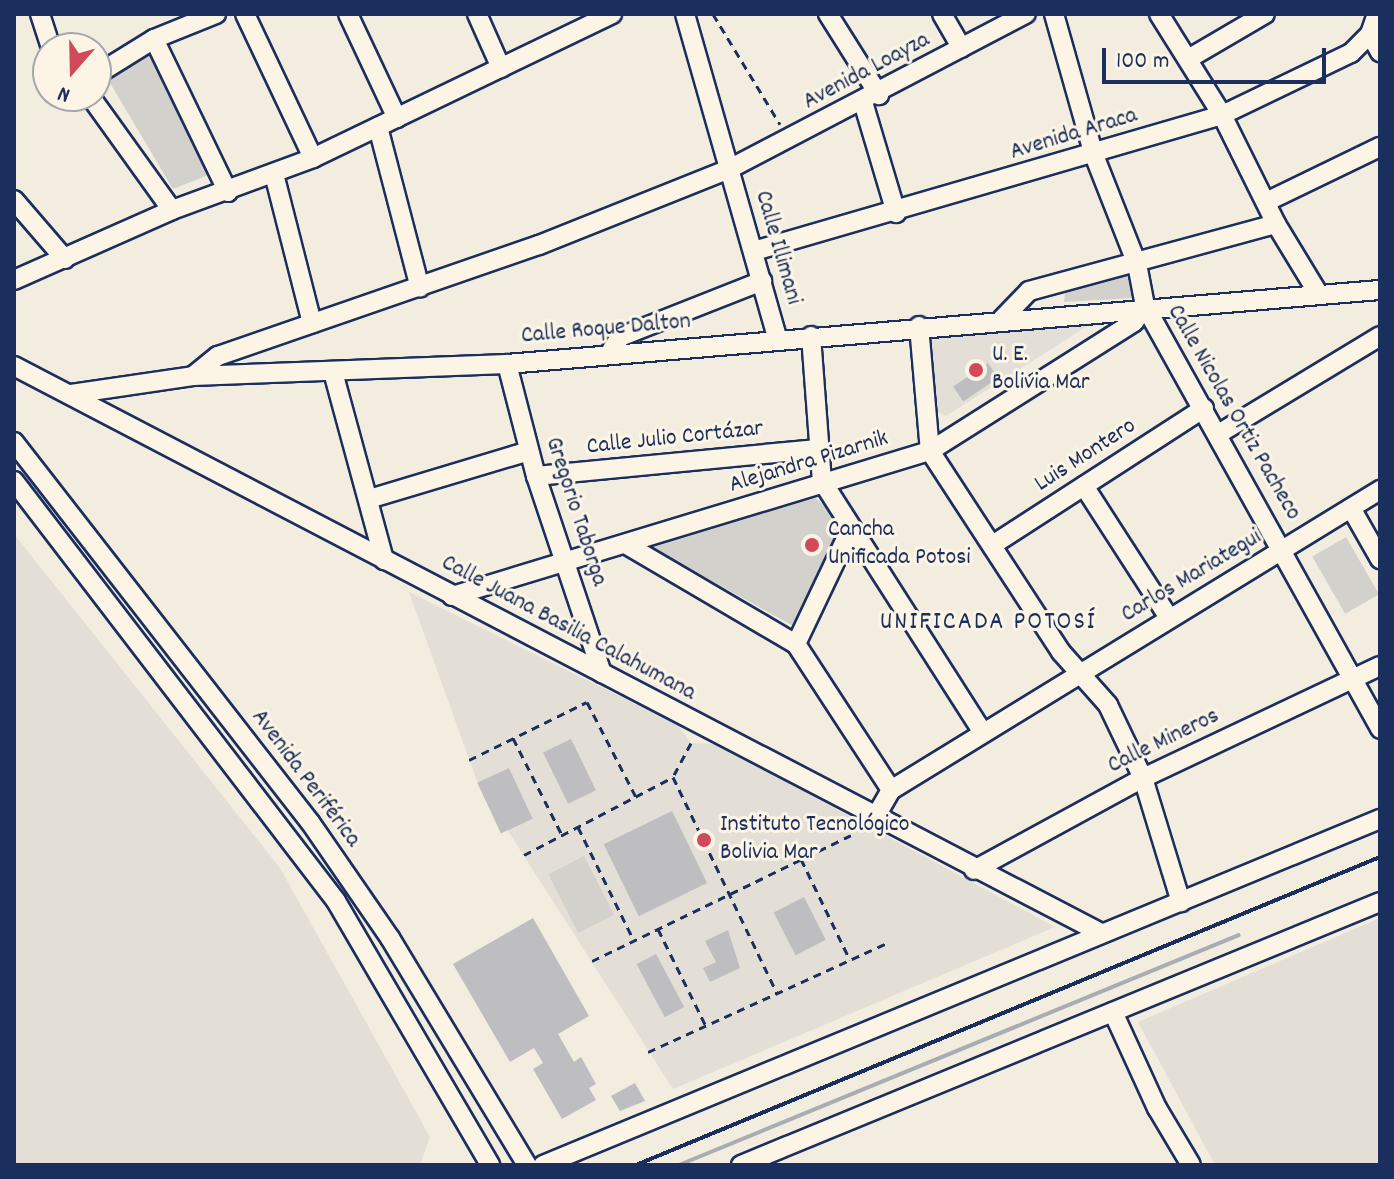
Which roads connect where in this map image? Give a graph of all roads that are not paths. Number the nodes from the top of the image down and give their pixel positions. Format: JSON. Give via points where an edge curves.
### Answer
{"nodes":[{"id":1,"x":216,"y":14,"type":"edge"},
{"id":2,"x":245,"y":14,"type":"edge"},
{"id":3,"x":348,"y":14,"type":"edge"},
{"id":4,"x":477,"y":14,"type":"edge"},
{"id":5,"x":612,"y":14,"type":"edge"},
{"id":6,"x":685,"y":14,"type":"edge"},
{"id":7,"x":828,"y":14,"type":"edge"},
{"id":8,"x":942,"y":14,"type":"edge"},
{"id":9,"x":1026,"y":14,"type":"edge"},
{"id":10,"x":1054,"y":14,"type":"edge"},
{"id":11,"x":1159,"y":14,"type":"edge"},
{"id":12,"x":1265,"y":14,"type":"edge"},
{"id":13,"x":1377,"y":14,"type":"edge"},
{"id":14,"x":191,"y":19,"type":"edge"},
{"id":15,"x":1370,"y":34,"type":"junction"},
{"id":16,"x":154,"y":39,"type":"junction"},
{"id":17,"x":962,"y":48,"type":"junction"},
{"id":18,"x":1380,"y":52,"type":"edge"},
{"id":19,"x":1188,"y":59,"type":"junction"},
{"id":20,"x":112,"y":64,"type":"edge"},
{"id":21,"x":501,"y":68,"type":"junction"},
{"id":22,"x":871,"y":98,"type":"junction"},
{"id":23,"x":102,"y":112,"type":"edge"},
{"id":24,"x":1222,"y":115,"type":"junction"},
{"id":25,"x":397,"y":118,"type":"junction"},
{"id":26,"x":378,"y":127,"type":"junction"},
{"id":27,"x":1380,"y":147,"type":"edge"},
{"id":28,"x":1094,"y":155,"type":"junction"},
{"id":29,"x":313,"y":158,"type":"junction"},
{"id":30,"x":729,"y":169,"type":"junction"},
{"id":31,"x":274,"y":174,"type":"junction"},
{"id":32,"x":228,"y":192,"type":"junction"},
{"id":33,"x":14,"y":200,"type":"edge"},
{"id":34,"x":1266,"y":202,"type":"junction"},
{"id":35,"x":172,"y":210,"type":"junction"},
{"id":36,"x":896,"y":213,"type":"junction"},
{"id":37,"x":1276,"y":224,"type":"junction"},
{"id":38,"x":754,"y":251,"type":"junction"},
{"id":39,"x":65,"y":259,"type":"junction"},
{"id":40,"x":1137,"y":264,"type":"junction"},
{"id":41,"x":14,"y":280,"type":"edge"},
{"id":42,"x":762,"y":281,"type":"junction"},
{"id":43,"x":420,"y":288,"type":"junction"},
{"id":44,"x":1318,"y":293,"type":"junction"},
{"id":45,"x":1379,"y":295,"type":"edge"},
{"id":46,"x":1145,"y":306,"type":"junction"},
{"id":47,"x":1002,"y":319,"type":"junction"},
{"id":48,"x":312,"y":323,"type":"junction"},
{"id":49,"x":919,"y":326,"type":"junction"},
{"id":50,"x":811,"y":336,"type":"junction"},
{"id":51,"x":1380,"y":336,"type":"edge"},
{"id":52,"x":778,"y":340,"type":"junction"},
{"id":53,"x":611,"y":351,"type":"junction"},
{"id":54,"x":507,"y":364,"type":"junction"},
{"id":55,"x":14,"y":366,"type":"edge"},
{"id":56,"x":333,"y":372,"type":"junction"},
{"id":57,"x":193,"y":376,"type":"junction"},
{"id":58,"x":71,"y":394,"type":"junction"},
{"id":59,"x":1204,"y":408,"type":"junction"},
{"id":60,"x":1220,"y":433,"type":"junction"},
{"id":61,"x":14,"y":442,"type":"edge"},
{"id":62,"x":818,"y":449,"type":"junction"},
{"id":63,"x":529,"y":451,"type":"junction"},
{"id":64,"x":930,"y":451,"type":"junction"},
{"id":65,"x":536,"y":476,"type":"junction"},
{"id":66,"x":14,"y":481,"type":"edge"},
{"id":67,"x":822,"y":481,"type":"junction"},
{"id":68,"x":1084,"y":486,"type":"junction"},
{"id":69,"x":1380,"y":490,"type":"edge"},
{"id":70,"x":369,"y":499,"type":"junction"},
{"id":71,"x":1351,"y":508,"type":"junction"},
{"id":72,"x":851,"y":528,"type":"junction"},
{"id":73,"x":994,"y":544,"type":"junction"},
{"id":74,"x":627,"y":545,"type":"junction"},
{"id":75,"x":1284,"y":550,"type":"junction"},
{"id":76,"x":1380,"y":559,"type":"edge"},
{"id":77,"x":384,"y":560,"type":"junction"},
{"id":78,"x":564,"y":560,"type":"junction"},
{"id":79,"x":452,"y":596,"type":"junction"},
{"id":80,"x":1169,"y":618,"type":"junction"},
{"id":81,"x":796,"y":644,"type":"junction"},
{"id":82,"x":1380,"y":666,"type":"edge"},
{"id":83,"x":602,"y":673,"type":"junction"},
{"id":84,"x":1082,"y":674,"type":"junction"},
{"id":85,"x":1353,"y":679,"type":"junction"},
{"id":86,"x":700,"y":725,"type":"junction"},
{"id":87,"x":1380,"y":729,"type":"edge"},
{"id":88,"x":983,"y":733,"type":"junction"},
{"id":89,"x":691,"y":743,"type":"road end"},
{"id":90,"x":1143,"y":778,"type":"junction"},
{"id":91,"x":891,"y":790,"type":"junction"},
{"id":92,"x":876,"y":816,"type":"junction"},
{"id":93,"x":1380,"y":819,"type":"edge"},
{"id":94,"x":974,"y":870,"type":"junction"},
{"id":95,"x":1181,"y":902,"type":"junction"},
{"id":96,"x":1380,"y":902,"type":"edge"},
{"id":97,"x":1101,"y":933,"type":"junction"},
{"id":98,"x":1113,"y":1012,"type":"junction"},
{"id":99,"x":490,"y":1165,"type":"edge"},
{"id":100,"x":527,"y":1165,"type":"edge"},
{"id":101,"x":543,"y":1165,"type":"edge"},
{"id":102,"x":741,"y":1165,"type":"edge"},
{"id":103,"x":1191,"y":1165,"type":"edge"}],
"edges":[{"from":1,"to":14,"type":"street"},
{"from":2,"to":29,"type":"street"},
{"from":3,"to":25,"type":"street"},
{"from":4,"to":21,"type":"street"},
{"from":5,"to":21,"type":"street"},
{"from":6,"to":30,"type":"street","name":"Calle Illimani"},
{"from":7,"to":22,"type":"street"},
{"from":8,"to":17,"type":"street"},
{"from":9,"to":17,"type":"street","name":"Avenida Loayza"},
{"from":10,"to":28,"type":"street","name":"Calle Nicolas Ortiz Pacheco"},
{"from":11,"to":19,"type":"street"},
{"from":12,"to":19,"type":"street"},
{"from":13,"to":15,"type":"street"},
{"from":14,"to":16,"type":"street"},
{"from":15,"to":18,"type":"street"},
{"from":15,"to":24,"type":"street","name":"Avenida Araca","via":[[1351,53]]},
{"from":16,"to":20,"type":"street"},
{"from":16,"to":32,"type":"street"},
{"from":17,"to":22,"type":"street","name":"Avenida Loayza"},
{"from":19,"to":24,"type":"street"},
{"from":21,"to":25,"type":"street"},
{"from":22,"to":30,"type":"street","name":"Avenida Loayza"},
{"from":22,"to":36,"type":"street"},
{"from":23,"to":35,"type":"street"},
{"from":24,"to":28,"type":"street","name":"Avenida Araca"},
{"from":24,"to":34,"type":"street"},
{"from":25,"to":26,"type":"street"},
{"from":26,"to":29,"type":"street"},
{"from":26,"to":43,"type":"street"},
{"from":27,"to":34,"type":"street"},
{"from":28,"to":36,"type":"street","name":"Avenida Araca"},
{"from":28,"to":40,"type":"street","name":"Calle Nicolas Ortiz Pacheco"},
{"from":29,"to":31,"type":"street"},
{"from":30,"to":38,"type":"street","name":"Calle Illimani"},
{"from":30,"to":43,"type":"street","name":"Avenida Loayza"},
{"from":31,"to":32,"type":"street"},
{"from":31,"to":48,"type":"street"},
{"from":32,"to":35,"type":"street"},
{"from":33,"to":39,"type":"street"},
{"from":34,"to":37,"type":"street"},
{"from":35,"to":39,"type":"street"},
{"from":36,"to":38,"type":"street","name":"Avenida Araca"},
{"from":37,"to":40,"type":"street"},
{"from":37,"to":44,"type":"street"},
{"from":38,"to":42,"type":"street","name":"Calle Illimani"},
{"from":39,"to":41,"type":"street"},
{"from":40,"to":46,"type":"street","name":"Calle Nicolas Ortiz Pacheco"},
{"from":40,"to":47,"type":"street","via":[[1029,291]]},
{"from":42,"to":52,"type":"street","name":"Calle Illimani"},
{"from":42,"to":53,"type":"street","via":[[620,337]]},
{"from":43,"to":48,"type":"street","name":"Avenida Loayza"},
{"from":44,"to":45,"type":"street","name":"Calle Roque Dalton"},
{"from":44,"to":46,"type":"street","name":"Calle Roque Dalton"},
{"from":46,"to":47,"type":"street","name":"Calle Roque Dalton"},
{"from":46,"to":59,"type":"street","name":"Calle Nicolas Ortiz Pacheco"},
{"from":46,"to":64,"type":"street","name":"Alejandra Pizarnik","via":[[1134,322]]},
{"from":47,"to":49,"type":"street","name":"Calle Roque Dalton"},
{"from":48,"to":57,"type":"street","name":"Avenida Loayza","via":[[218,356]]},
{"from":49,"to":50,"type":"street","name":"Calle Roque Dalton"},
{"from":49,"to":64,"type":"street"},
{"from":50,"to":52,"type":"street","name":"Calle Roque Dalton"},
{"from":50,"to":62,"type":"street"},
{"from":51,"to":60,"type":"street"},
{"from":52,"to":53,"type":"street","name":"Calle Roque Dalton"},
{"from":53,"to":54,"type":"street","name":"Calle Roque Dalton"},
{"from":54,"to":56,"type":"street","name":"Calle Roque Dalton"},
{"from":54,"to":63,"type":"street","name":"Gregorio Taborga"},
{"from":55,"to":58,"type":"street","name":"Calle Juana Basilia Calahumana"},
{"from":56,"to":57,"type":"street","name":"Calle Roque Dalton"},
{"from":56,"to":70,"type":"street"},
{"from":57,"to":58,"type":"street","name":"Calle Roque Dalton"},
{"from":58,"to":77,"type":"street","name":"Calle Juana Basilia Calahumana"},
{"from":59,"to":60,"type":"street","name":"Calle Nicolas Ortiz Pacheco"},
{"from":59,"to":68,"type":"street","name":"Luis Montero"},
{"from":60,"to":75,"type":"street","name":"Calle Nicolas Ortiz Pacheco"},
{"from":61,"to":100,"type":"street","name":"Avenida Periférica","via":[[310,822],[390,938]]},
{"from":62,"to":65,"type":"street","name":"Calle Julio Cortázar"},
{"from":62,"to":67,"type":"street"},
{"from":63,"to":65,"type":"street","name":"Gregorio Taborga"},
{"from":63,"to":70,"type":"street"},
{"from":64,"to":67,"type":"street","name":"Alejandra Pizarnik"},
{"from":64,"to":73,"type":"street"},
{"from":65,"to":78,"type":"street","name":"Gregorio Taborga"},
{"from":66,"to":99,"type":"street","name":"Avenida Periférica","via":[[336,901]]},
{"from":67,"to":72,"type":"street"},
{"from":67,"to":74,"type":"street","name":"Alejandra Pizarnik"},
{"from":68,"to":73,"type":"street","name":"Luis Montero"},
{"from":68,"to":80,"type":"street"},
{"from":69,"to":71,"type":"street","name":"Carlos Mariategui"},
{"from":70,"to":77,"type":"street"},
{"from":71,"to":75,"type":"street","name":"Carlos Mariategui"},
{"from":71,"to":76,"type":"street"},
{"from":72,"to":81,"type":"street"},
{"from":72,"to":88,"type":"street"},
{"from":73,"to":84,"type":"street","via":[[1061,652]]},
{"from":74,"to":78,"type":"street","name":"Alejandra Pizarnik"},
{"from":74,"to":81,"type":"street"},
{"from":75,"to":80,"type":"street","name":"Carlos Mariategui"},
{"from":75,"to":85,"type":"street","name":"Calle Nicolas Ortiz Pacheco"},
{"from":77,"to":79,"type":"street","name":"Calle Juana Basilia Calahumana"},
{"from":78,"to":79,"type":"street","name":"Alejandra Pizarnik"},
{"from":78,"to":83,"type":"street","name":"Gregorio Taborga"},
{"from":79,"to":83,"type":"street","name":"Calle Juana Basilia Calahumana"},
{"from":80,"to":84,"type":"street","name":"Carlos Mariategui"},
{"from":81,"to":91,"type":"street"},
{"from":82,"to":85,"type":"street","name":"Calle Mineros"},
{"from":83,"to":86,"type":"street","name":"Calle Juana Basilia Calahumana"},
{"from":84,"to":88,"type":"street","name":"Carlos Mariategui"},
{"from":84,"to":90,"type":"street","via":[[1108,705]]},
{"from":85,"to":87,"type":"street","name":"Calle Nicolas Ortiz Pacheco"},
{"from":85,"to":90,"type":"street","name":"Calle Mineros"},
{"from":86,"to":89,"type":"street"},
{"from":86,"to":92,"type":"street","name":"Calle Juana Basilia Calahumana"},
{"from":88,"to":91,"type":"street","name":"Carlos Mariategui"},
{"from":90,"to":94,"type":"street","name":"Calle Mineros"},
{"from":90,"to":95,"type":"street"},
{"from":91,"to":92,"type":"street","name":"Carlos Mariategui"},
{"from":92,"to":94,"type":"street","name":"Calle Juana Basilia Calahumana"},
{"from":93,"to":95,"type":"street"},
{"from":94,"to":97,"type":"street","name":"Calle Juana Basilia Calahumana"},
{"from":95,"to":97,"type":"street"},
{"from":96,"to":98,"type":"street"},
{"from":97,"to":101,"type":"street"},
{"from":98,"to":102,"type":"street"},
{"from":98,"to":103,"type":"street","via":[[1157,1108]]}]}
